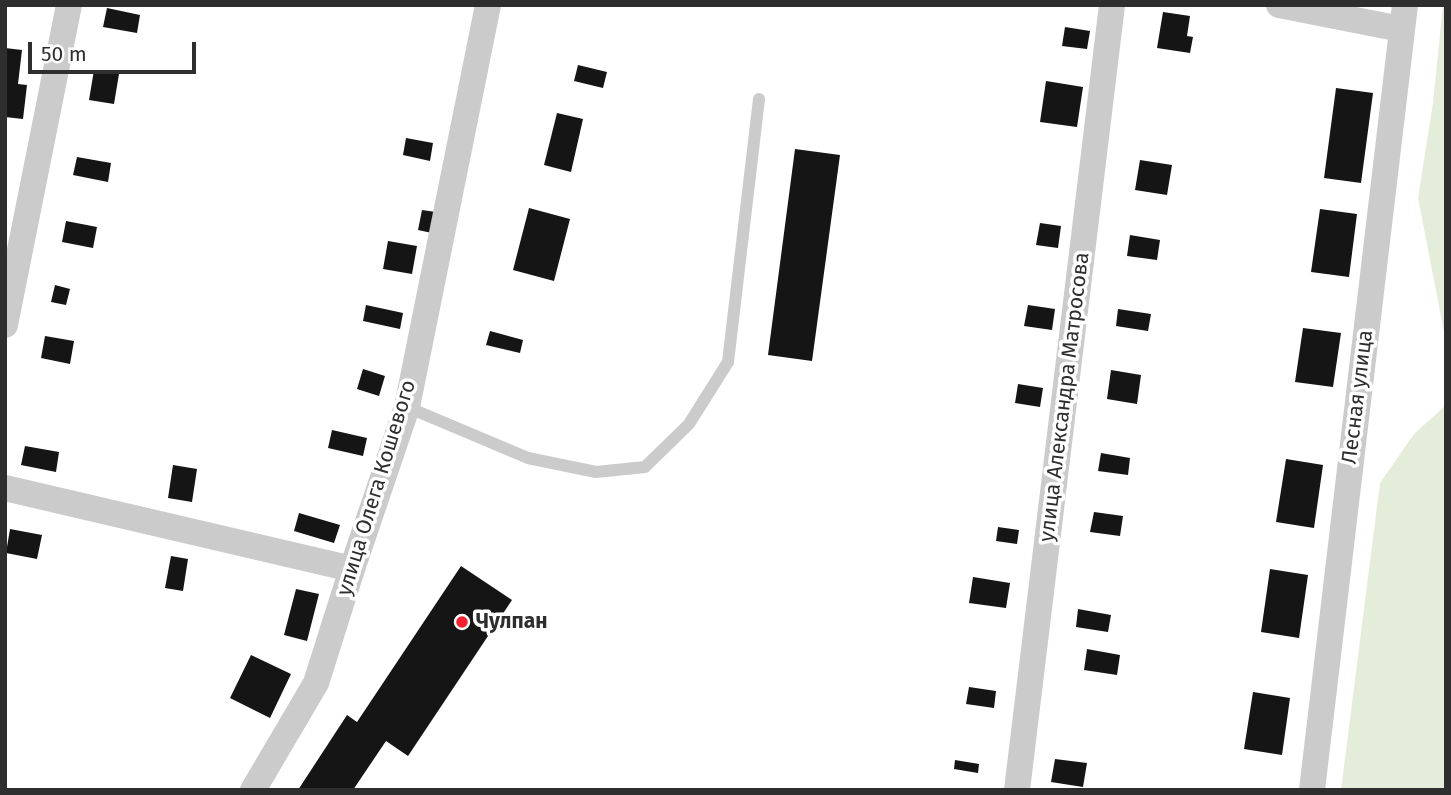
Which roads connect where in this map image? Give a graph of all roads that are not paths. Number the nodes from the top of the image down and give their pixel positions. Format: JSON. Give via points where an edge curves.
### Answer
{"nodes":[{"id":1,"x":69,"y":5,"type":"edge"},
{"id":2,"x":488,"y":5,"type":"edge"},
{"id":3,"x":1112,"y":5,"type":"edge"},
{"id":4,"x":1279,"y":5,"type":"edge"},
{"id":5,"x":1403,"y":17,"type":"edge"},
{"id":6,"x":760,"y":99,"type":"dead end"},
{"id":7,"x":5,"y":325,"type":"edge"},
{"id":8,"x":407,"y":407,"type":"junction"},
{"id":9,"x":5,"y":488,"type":"edge"},
{"id":10,"x":352,"y":569,"type":"junction"},
{"id":11,"x":253,"y":790,"type":"edge"},
{"id":12,"x":1017,"y":790,"type":"edge"},
{"id":13,"x":1312,"y":790,"type":"edge"}],
"edges":[{"from":1,"to":7,"type":"street"},
{"from":2,"to":8,"type":"street","name":"улица Олега Кошевого"},
{"from":3,"to":12,"type":"street","name":"улица Александра Матросова"},
{"from":4,"to":5,"type":"street"},
{"from":5,"to":13,"type":"street","name":"Лесная улица"},
{"from":6,"to":8,"type":"lane","via":[[727,362],[689,424],[645,467],[596,472],[528,458]]},
{"from":8,"to":10,"type":"street","name":"улица Олега Кошевого"},
{"from":9,"to":10,"type":"street"},
{"from":10,"to":11,"type":"street","name":"улица Олега Кошевого","via":[[316,683]]}]}
